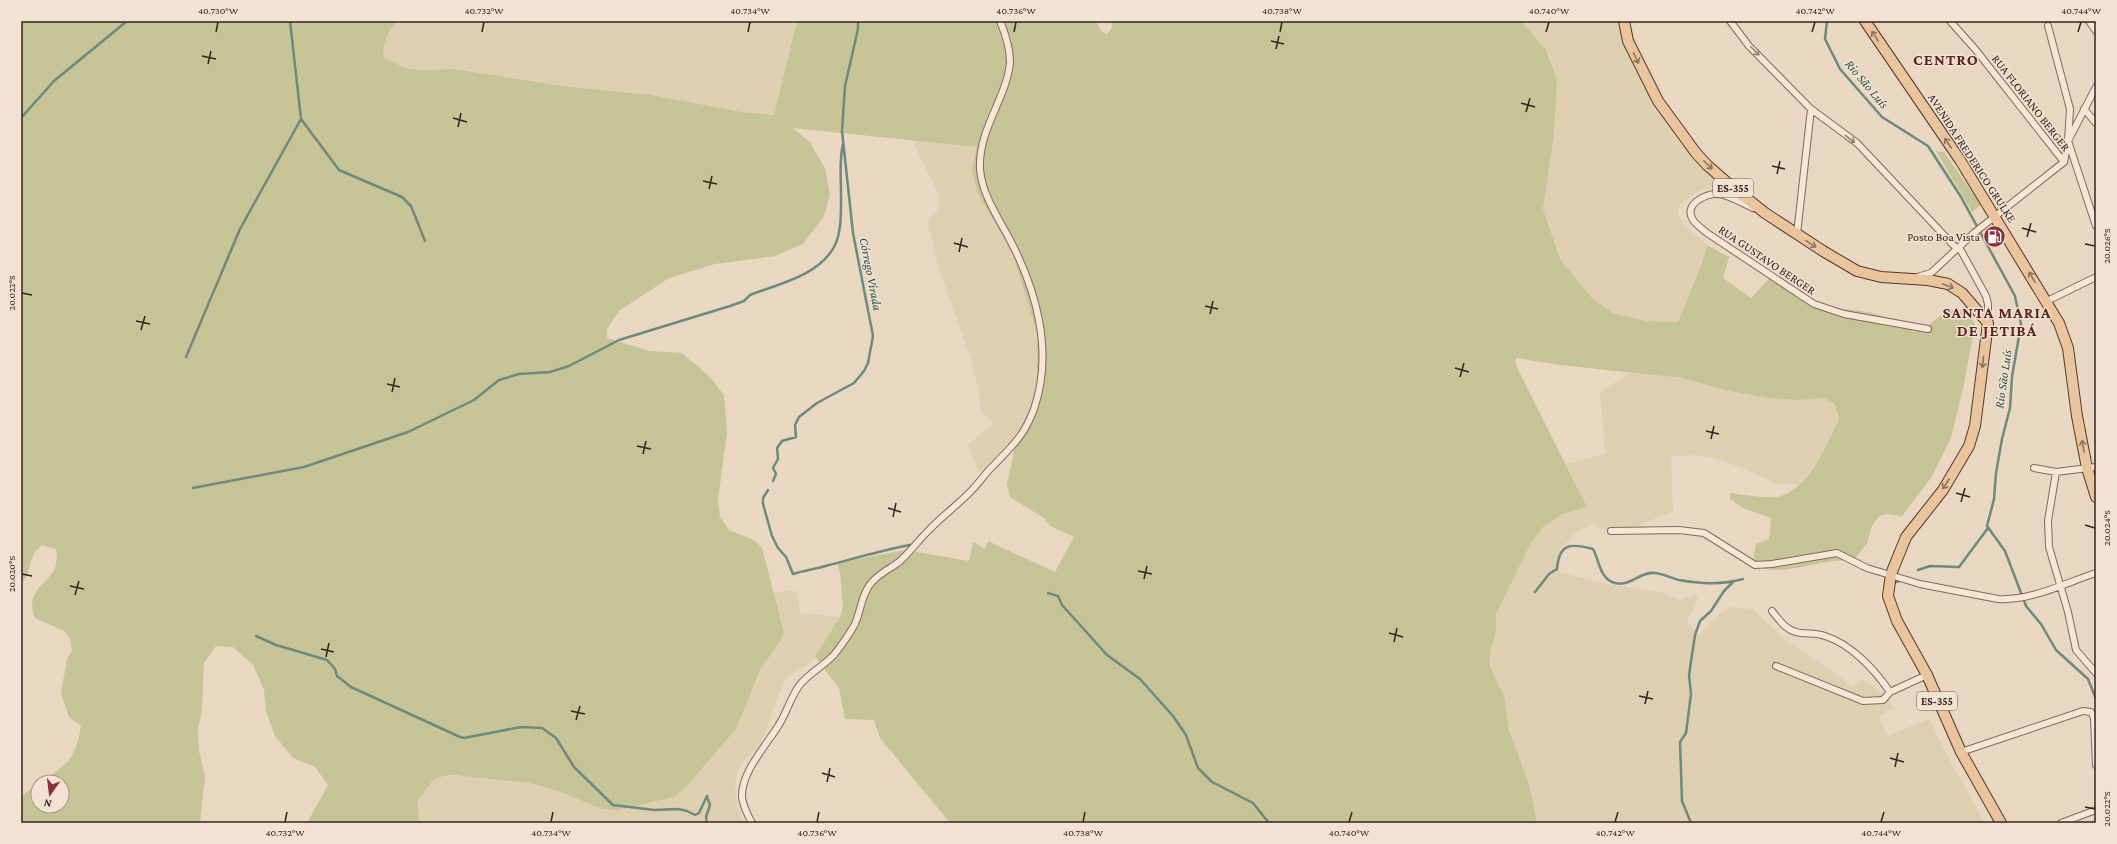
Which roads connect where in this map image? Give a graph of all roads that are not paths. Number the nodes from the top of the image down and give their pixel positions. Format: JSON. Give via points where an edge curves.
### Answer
{"nodes":[{"id":1,"x":1000,"y":21,"type":"edge"},
{"id":2,"x":1624,"y":21,"type":"edge"},
{"id":3,"x":1730,"y":21,"type":"edge"},
{"id":4,"x":1865,"y":21,"type":"edge"},
{"id":5,"x":1950,"y":21,"type":"edge"},
{"id":6,"x":2089,"y":21,"type":"edge"},
{"id":7,"x":2048,"y":26,"type":"dead end"},
{"id":8,"x":2096,"y":31,"type":"edge"},
{"id":9,"x":2096,"y":87,"type":"edge"},
{"id":10,"x":1811,"y":109,"type":"junction"},
{"id":11,"x":2084,"y":109,"type":"junction"},
{"id":12,"x":2096,"y":123,"type":"edge"},
{"id":13,"x":2068,"y":141,"type":"junction"},
{"id":14,"x":2064,"y":162,"type":"junction"},
{"id":15,"x":2096,"y":204,"type":"edge"},
{"id":16,"x":2089,"y":205,"type":"junction"},
{"id":17,"x":1765,"y":213,"type":"junction"},
{"id":18,"x":1996,"y":217,"type":"junction"},
{"id":19,"x":2096,"y":226,"type":"edge"},
{"id":20,"x":1798,"y":234,"type":"junction"},
{"id":21,"x":1958,"y":248,"type":"junction"},
{"id":22,"x":2096,"y":277,"type":"edge"},
{"id":23,"x":1910,"y":280,"type":"junction"},
{"id":24,"x":2047,"y":301,"type":"junction"},
{"id":25,"x":1988,"y":324,"type":"junction"},
{"id":26,"x":1928,"y":329,"type":"dead end"},
{"id":27,"x":2034,"y":468,"type":"dead end"},
{"id":28,"x":2091,"y":468,"type":"edge"},
{"id":29,"x":2056,"y":472,"type":"junction"},
{"id":30,"x":2096,"y":497,"type":"edge"},
{"id":31,"x":1611,"y":531,"type":"dead end"},
{"id":32,"x":2096,"y":573,"type":"edge"},
{"id":33,"x":1891,"y":574,"type":"junction"},
{"id":34,"x":2059,"y":585,"type":"junction"},
{"id":35,"x":1772,"y":611,"type":"dead end"},
{"id":36,"x":1776,"y":666,"type":"dead end"},
{"id":37,"x":2096,"y":673,"type":"edge"},
{"id":38,"x":1927,"y":675,"type":"junction"},
{"id":39,"x":1890,"y":692,"type":"junction"},
{"id":40,"x":1961,"y":752,"type":"junction"},
{"id":41,"x":2096,"y":765,"type":"edge"},
{"id":42,"x":2096,"y":810,"type":"edge"},
{"id":43,"x":752,"y":823,"type":"edge"},
{"id":44,"x":2001,"y":823,"type":"edge"},
{"id":45,"x":2061,"y":823,"type":"edge"}],
"edges":[{"from":1,"to":43,"type":"street","via":[[1008,46],[1009,67],[985,133],[980,170],[983,188],[1023,263],[1040,318],[1041,373],[1035,407],[1016,443],[972,490],[927,531],[908,554],[869,585],[855,622],[836,652],[799,686],[779,726],[749,771],[743,790],[744,805]]},
{"from":2,"to":17,"type":"main road","number":"ES-355","one_way":true,"via":[[1628,41],[1645,77],[1658,101],[1681,133],[1707,165]]},
{"from":3,"to":10,"type":"street","one_way":true,"via":[[1749,46]]},
{"from":18,"to":4,"type":"main road","name":"AVENIDA FREDERICO GRULKE","one_way":true},
{"from":5,"to":14,"type":"street","name":"RUA FLORIANO BERGER"},
{"from":6,"to":8,"type":"street"},
{"from":7,"to":13,"type":"street","via":[[2070,109]]},
{"from":9,"to":11,"type":"street"},
{"from":10,"to":20,"type":"street"},
{"from":10,"to":21,"type":"street","one_way":true,"via":[[1857,143]]},
{"from":11,"to":12,"type":"street"},
{"from":11,"to":13,"type":"street"},
{"from":13,"to":14,"type":"street"},
{"from":13,"to":16,"type":"street"},
{"from":14,"to":18,"type":"street"},
{"from":15,"to":16,"type":"street"},
{"from":16,"to":19,"type":"street"},
{"from":17,"to":20,"type":"main road","number":"ES-355"},
{"from":17,"to":26,"type":"street","name":"RUA GUSTAVO BERGER","via":[[1727,196],[1713,194],[1700,198],[1692,206],[1691,214],[1693,220],[1707,233],[1814,304],[1844,314]]},
{"from":18,"to":21,"type":"street"},
{"from":24,"to":18,"type":"main road","name":"AVENIDA FREDERICO GRULKE","one_way":true},
{"from":20,"to":23,"type":"main road","number":"ES-355","one_way":true,"via":[[1857,270],[1881,277]]},
{"from":21,"to":23,"type":"street","via":[[1931,273]]},
{"from":21,"to":25,"type":"street","via":[[1986,296]]},
{"from":22,"to":24,"type":"street"},
{"from":23,"to":25,"type":"main road","number":"ES-355","one_way":true,"via":[[1948,284],[1962,293]]},
{"from":28,"to":24,"type":"main road","name":"AVENIDA FREDERICO GRULKE","one_way":true,"via":[[2077,416],[2068,348],[2059,322]]},
{"from":25,"to":33,"type":"main road","number":"ES-355","one_way":true,"via":[[1975,426],[1969,446],[1943,490],[1906,537]]},
{"from":27,"to":29,"type":"street"},
{"from":28,"to":29,"type":"street"},
{"from":28,"to":30,"type":"main road","name":"AVENIDA FREDERICO GRULKE"},
{"from":29,"to":34,"type":"street","via":[[2048,521],[2049,547]]},
{"from":31,"to":33,"type":"street","via":[[1696,532],[1711,536],[1755,565],[1837,554],[1866,568]]},
{"from":32,"to":34,"type":"street"},
{"from":33,"to":34,"type":"street","via":[[1920,584],[1998,599],[2029,596]]},
{"from":33,"to":38,"type":"main road","number":"ES-355","via":[[1888,596],[1896,621]]},
{"from":34,"to":37,"type":"street","via":[[2076,650]]},
{"from":35,"to":39,"type":"street","via":[[1792,631],[1824,635],[1847,648],[1874,671]]},
{"from":36,"to":39,"type":"street","via":[[1863,701],[1883,700]]},
{"from":38,"to":39,"type":"street"},
{"from":38,"to":40,"type":"main road","number":"ES-355"},
{"from":40,"to":41,"type":"street","via":[[2083,711],[2091,712],[2094,718]]},
{"from":40,"to":44,"type":"main road","number":"ES-355"},
{"from":42,"to":45,"type":"street"}]}
